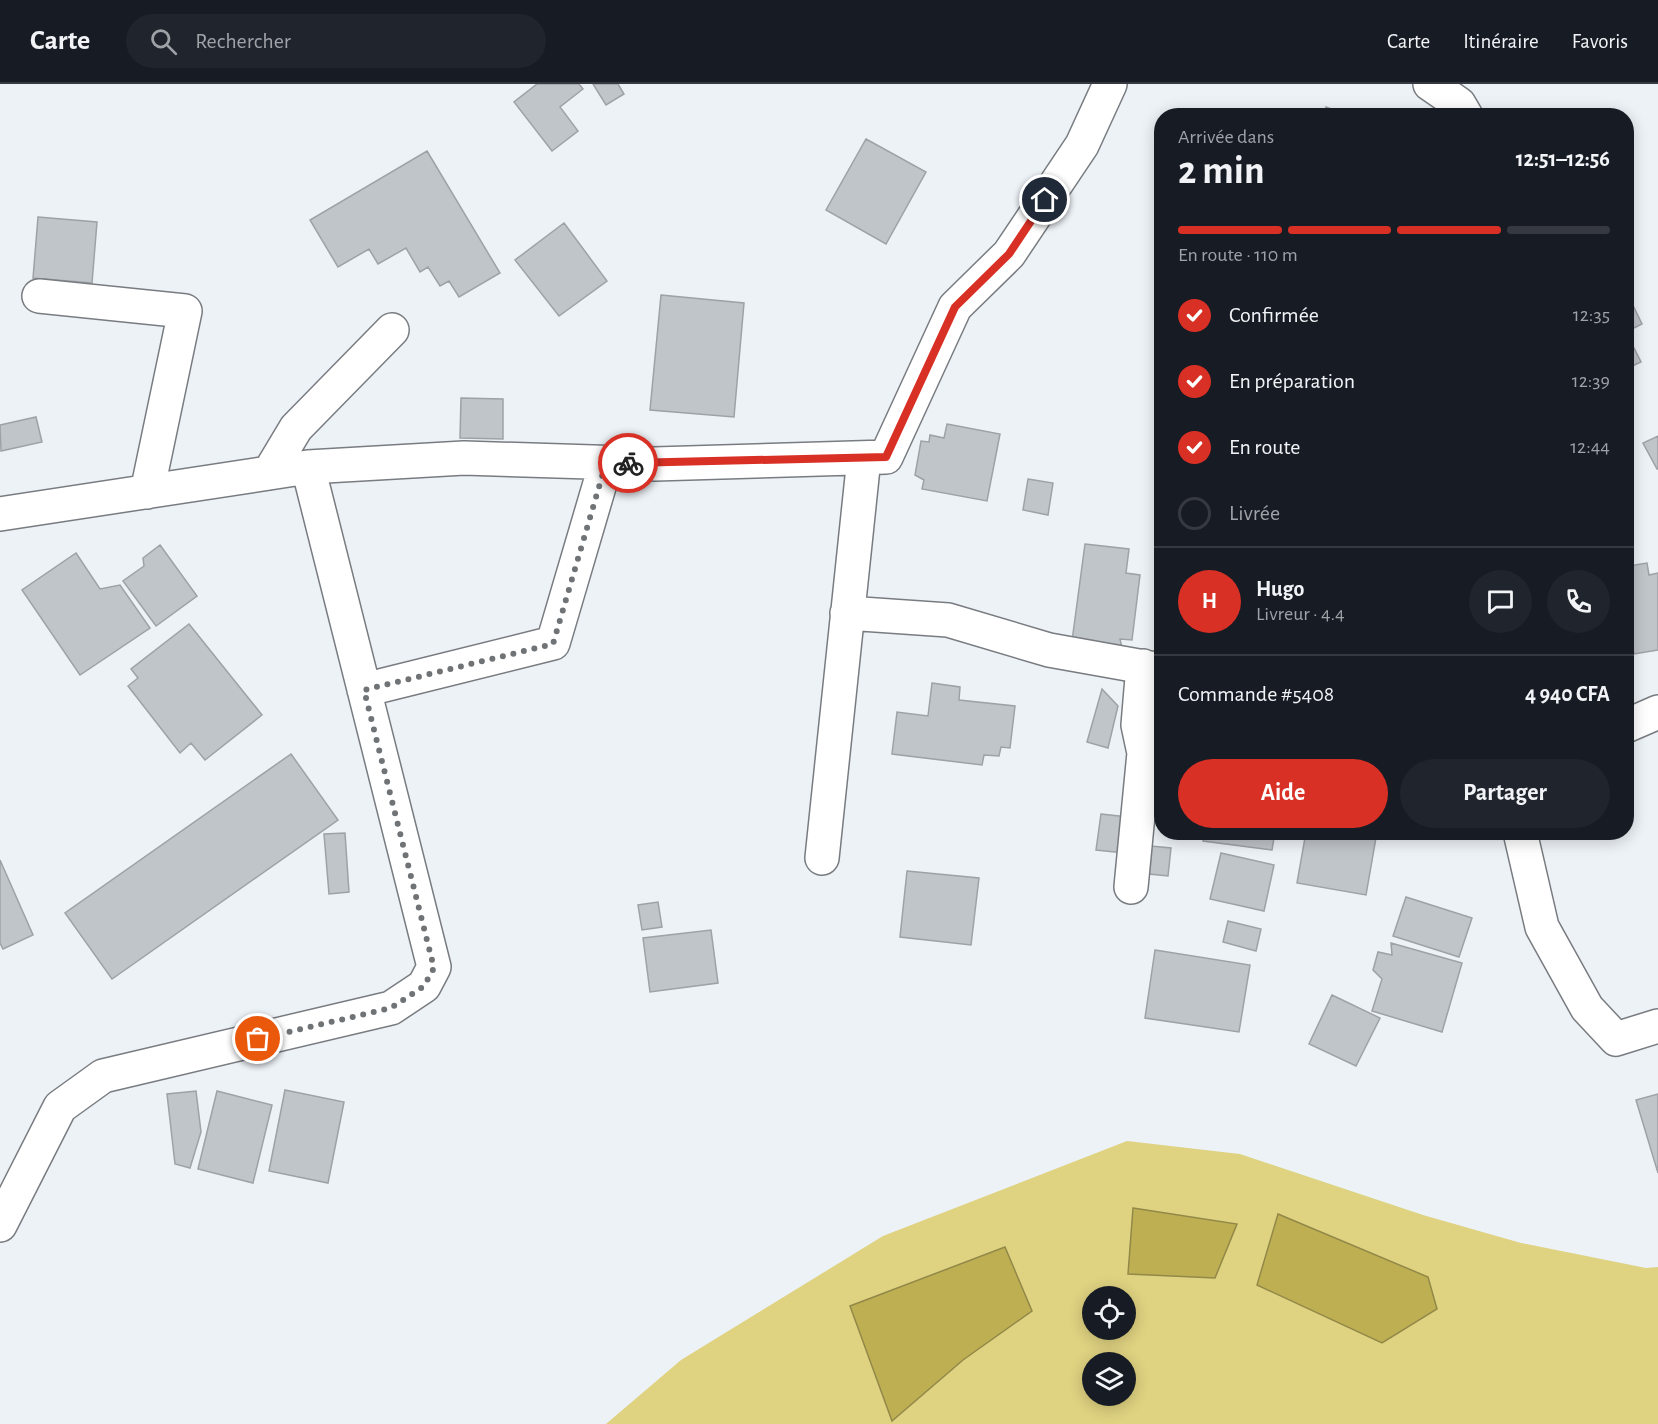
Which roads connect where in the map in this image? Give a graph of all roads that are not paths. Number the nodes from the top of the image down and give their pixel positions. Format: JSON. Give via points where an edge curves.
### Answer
{"nodes":[{"id":1,"x":1110,"y":84,"type":"edge"},
{"id":2,"x":1430,"y":84,"type":"edge"},
{"id":3,"x":1461,"y":108,"type":"edge"},
{"id":4,"x":39,"y":296,"type":"dead end"},
{"id":5,"x":392,"y":330,"type":"dead end"},
{"id":6,"x":864,"y":458,"type":"junction"},
{"id":7,"x":606,"y":463,"type":"junction"},
{"id":8,"x":308,"y":467,"type":"junction"},
{"id":9,"x":269,"y":473,"type":"junction"},
{"id":10,"x":147,"y":492,"type":"junction"},
{"id":11,"x":0,"y":513,"type":"edge"},
{"id":12,"x":847,"y":613,"type":"junction"},
{"id":13,"x":1152,"y":668,"type":"edge"},
{"id":14,"x":364,"y":690,"type":"junction"},
{"id":15,"x":1658,"y":712,"type":"edge"},
{"id":16,"x":1634,"y":722,"type":"edge"},
{"id":17,"x":1522,"y":840,"type":"edge"},
{"id":18,"x":822,"y":858,"type":"dead end"},
{"id":19,"x":1131,"y":886,"type":"dead end"},
{"id":20,"x":1658,"y":1026,"type":"edge"},
{"id":21,"x":0,"y":1225,"type":"edge"}],
"edges":[{"from":1,"to":6,"type":"street","via":[[1082,146],[1009,254],[955,307],[886,457]]},
{"from":2,"to":3,"type":"street"},
{"from":4,"to":10,"type":"street","via":[[185,311]]},
{"from":5,"to":9,"type":"street","via":[[296,428]]},
{"from":6,"to":7,"type":"street"},
{"from":6,"to":12,"type":"street"},
{"from":7,"to":8,"type":"street","via":[[464,458]]},
{"from":7,"to":14,"type":"street","via":[[553,644]]},
{"from":8,"to":9,"type":"street"},
{"from":8,"to":14,"type":"street"},
{"from":9,"to":10,"type":"street"},
{"from":10,"to":11,"type":"street"},
{"from":12,"to":13,"type":"street","via":[[948,620],[1049,650]]},
{"from":12,"to":18,"type":"street"},
{"from":13,"to":19,"type":"street","via":[[1138,725],[1144,753]]},
{"from":14,"to":21,"type":"street","via":[[434,968],[424,986],[391,1008],[103,1076],[60,1107]]},
{"from":15,"to":16,"type":"street"},
{"from":17,"to":20,"type":"street","via":[[1542,927],[1587,1008],[1616,1039]]}]}
